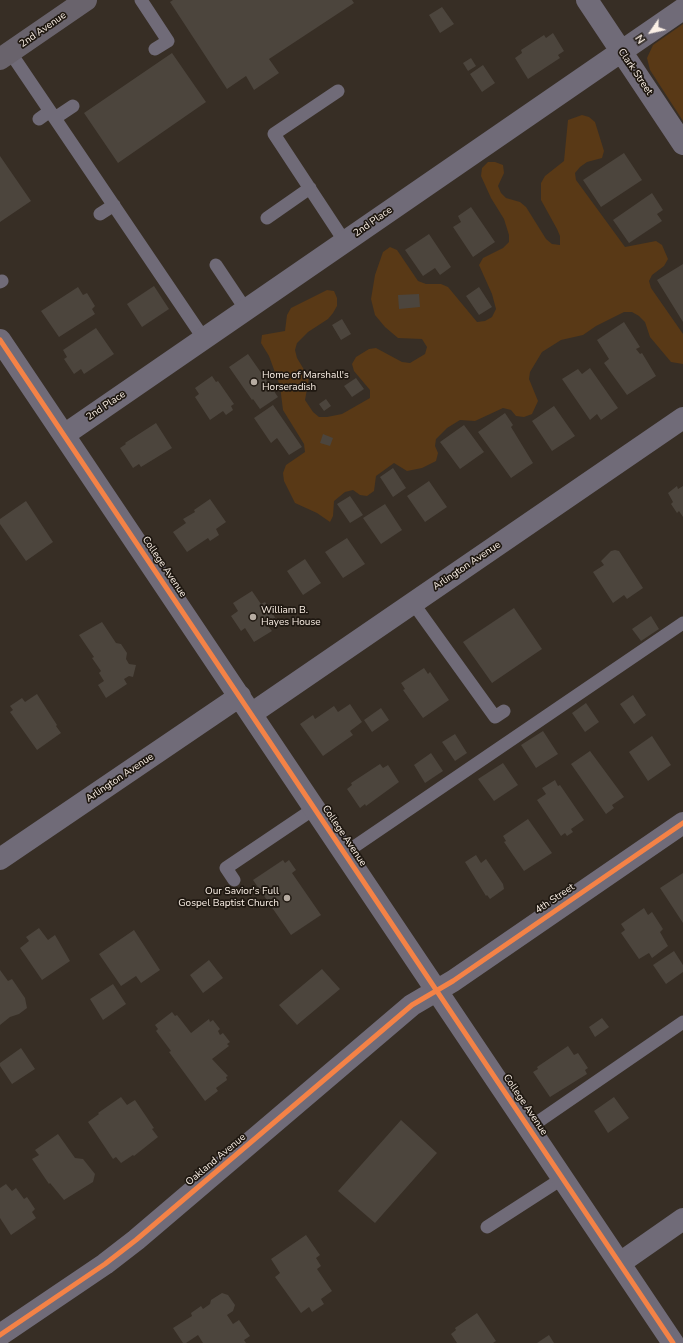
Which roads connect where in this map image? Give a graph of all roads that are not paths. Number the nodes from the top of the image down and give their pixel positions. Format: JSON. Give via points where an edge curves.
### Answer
{"nodes":[{"id":1,"x":86,"y":0,"type":"edge"},
{"id":2,"x":141,"y":0,"type":"edge"},
{"id":3,"x":587,"y":0,"type":"edge"},
{"id":4,"x":683,"y":9,"type":"edge"},
{"id":5,"x":155,"y":49,"type":"dead end"},
{"id":6,"x":622,"y":52,"type":"junction"},
{"id":7,"x":5,"y":56,"type":"edge"},
{"id":8,"x":338,"y":92,"type":"dead end"},
{"id":9,"x":73,"y":106,"type":"dead end"},
{"id":10,"x":53,"y":115,"type":"junction"},
{"id":11,"x":39,"y":119,"type":"dead end"},
{"id":12,"x":683,"y":144,"type":"edge"},
{"id":13,"x":310,"y":188,"type":"junction"},
{"id":14,"x":114,"y":205,"type":"junction"},
{"id":15,"x":100,"y":214,"type":"dead end"},
{"id":16,"x":267,"y":218,"type":"dead end"},
{"id":17,"x":345,"y":242,"type":"junction"},
{"id":18,"x":216,"y":265,"type":"dead end"},
{"id":19,"x":246,"y":310,"type":"junction"},
{"id":20,"x":204,"y":338,"type":"junction"},
{"id":21,"x":0,"y":340,"type":"edge"},
{"id":22,"x":683,"y":418,"type":"edge"},
{"id":23,"x":64,"y":435,"type":"junction"},
{"id":24,"x":413,"y":603,"type":"junction"},
{"id":25,"x":683,"y":623,"type":"edge"},
{"id":26,"x":245,"y":705,"type":"junction"},
{"id":27,"x":504,"y":711,"type":"dead end"},
{"id":28,"x":315,"y":808,"type":"junction"},
{"id":29,"x":683,"y":822,"type":"edge"},
{"id":30,"x":345,"y":853,"type":"junction"},
{"id":31,"x":0,"y":859,"type":"edge"},
{"id":32,"x":234,"y":880,"type":"dead end"},
{"id":33,"x":437,"y":990,"type":"junction"},
{"id":34,"x":683,"y":1022,"type":"edge"},
{"id":35,"x":529,"y":1128,"type":"junction"},
{"id":36,"x":563,"y":1178,"type":"junction"},
{"id":37,"x":683,"y":1220,"type":"edge"},
{"id":38,"x":488,"y":1227,"type":"dead end"},
{"id":39,"x":620,"y":1263,"type":"junction"},
{"id":40,"x":0,"y":1335,"type":"edge"},
{"id":41,"x":673,"y":1343,"type":"edge"}],
"edges":[{"from":1,"to":7,"type":"main road","name":"2nd Avenue"},
{"from":2,"to":5,"type":"lane","via":[[168,40]]},
{"from":3,"to":6,"type":"street","name":"Clark Street"},
{"from":4,"to":6,"type":"street","name":"2nd Place"},
{"from":6,"to":12,"type":"street","name":"Clark Street"},
{"from":6,"to":17,"type":"street","name":"2nd Place"},
{"from":7,"to":10,"type":"lane"},
{"from":8,"to":13,"type":"lane","via":[[274,134]]},
{"from":9,"to":10,"type":"lane"},
{"from":10,"to":11,"type":"lane"},
{"from":10,"to":14,"type":"lane"},
{"from":13,"to":16,"type":"lane"},
{"from":13,"to":17,"type":"lane"},
{"from":14,"to":15,"type":"lane"},
{"from":14,"to":20,"type":"lane"},
{"from":17,"to":19,"type":"street","name":"2nd Place"},
{"from":18,"to":19,"type":"lane"},
{"from":19,"to":20,"type":"street","name":"2nd Place"},
{"from":20,"to":23,"type":"street","name":"2nd Place"},
{"from":21,"to":23,"type":"street","name":"College Avenue"},
{"from":22,"to":24,"type":"street","name":"Arlington Avenue"},
{"from":23,"to":26,"type":"street","name":"College Avenue"},
{"from":24,"to":26,"type":"street","name":"Arlington Avenue"},
{"from":24,"to":27,"type":"lane","via":[[495,717]]},
{"from":25,"to":30,"type":"lane"},
{"from":26,"to":28,"type":"street","name":"College Avenue"},
{"from":26,"to":31,"type":"street","name":"Arlington Avenue"},
{"from":28,"to":30,"type":"street","name":"College Avenue"},
{"from":28,"to":32,"type":"lane","via":[[226,868]]},
{"from":29,"to":33,"type":"street","name":"4th Street"},
{"from":30,"to":33,"type":"street","name":"College Avenue"},
{"from":33,"to":35,"type":"street","name":"College Avenue"},
{"from":33,"to":40,"type":"street","name":"Oakland Avenue","via":[[412,1005],[136,1240]]},
{"from":34,"to":35,"type":"lane"},
{"from":35,"to":36,"type":"street","name":"College Avenue"},
{"from":36,"to":38,"type":"lane"},
{"from":36,"to":39,"type":"street","name":"College Avenue"},
{"from":37,"to":39,"type":"street"},
{"from":39,"to":41,"type":"street","name":"College Avenue"}]}
